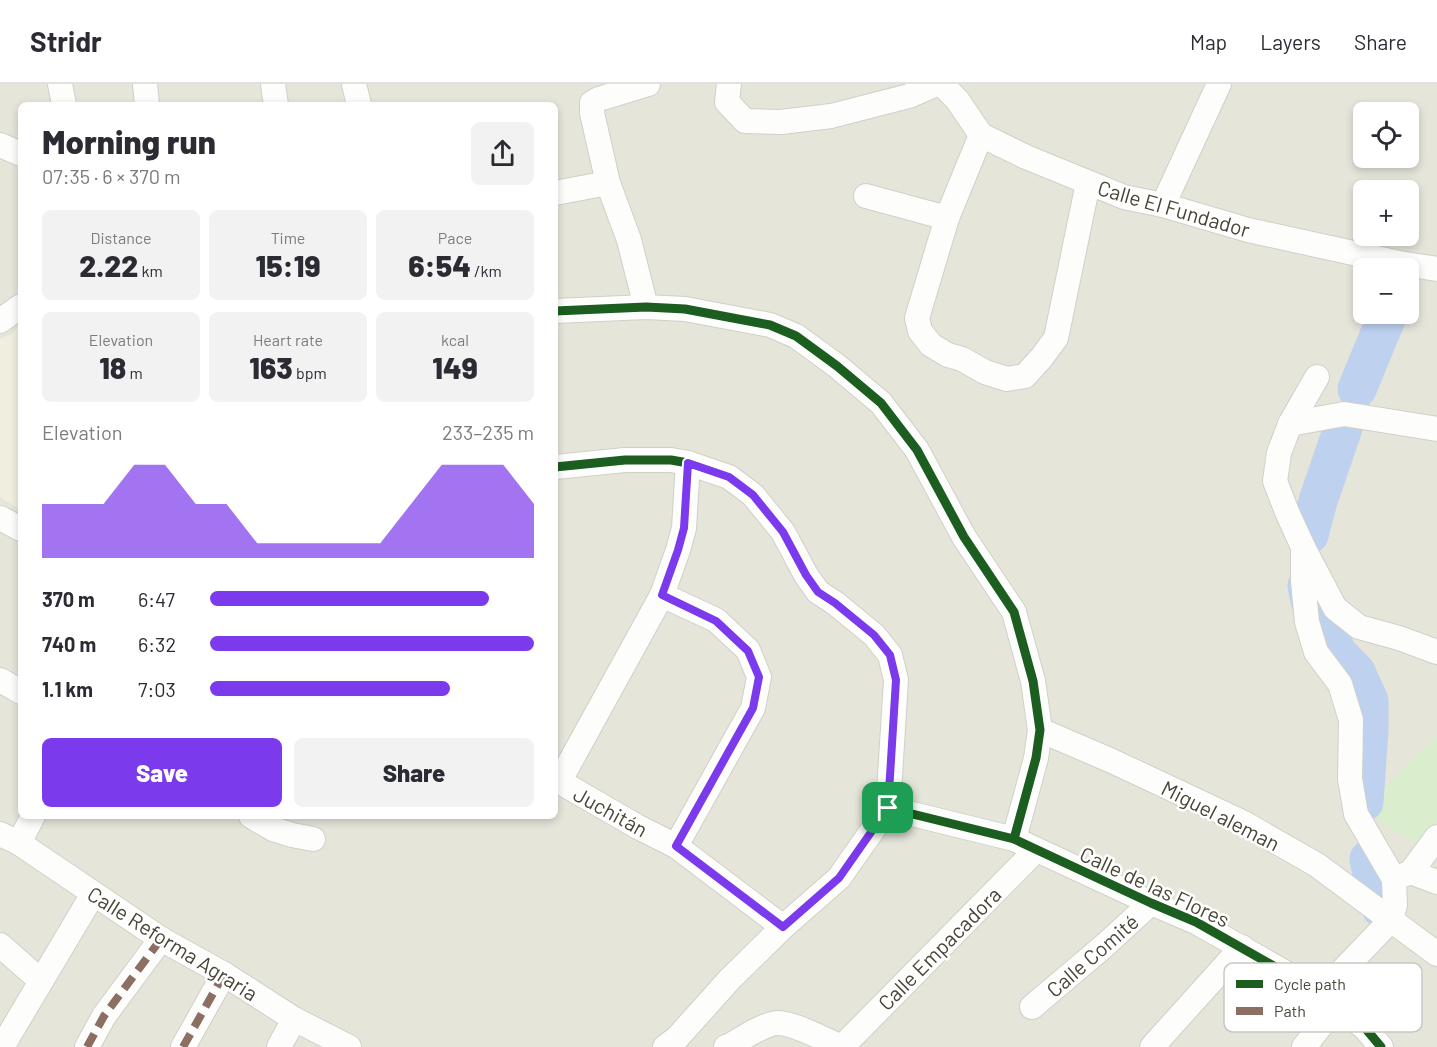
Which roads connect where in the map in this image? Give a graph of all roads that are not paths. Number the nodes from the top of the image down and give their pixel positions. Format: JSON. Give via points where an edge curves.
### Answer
{"nodes":[{"id":1,"x":60,"y":84,"type":"edge"},
{"id":2,"x":145,"y":84,"type":"edge"},
{"id":3,"x":273,"y":84,"type":"edge"},
{"id":4,"x":648,"y":84,"type":"edge"},
{"id":5,"x":729,"y":84,"type":"edge"},
{"id":6,"x":936,"y":84,"type":"edge"},
{"id":7,"x":942,"y":84,"type":"edge"},
{"id":8,"x":1219,"y":84,"type":"edge"},
{"id":9,"x":63,"y":102,"type":"edge"},
{"id":10,"x":147,"y":102,"type":"edge"},
{"id":11,"x":276,"y":102,"type":"edge"},
{"id":12,"x":981,"y":135,"type":"junction"},
{"id":13,"x":0,"y":145,"type":"edge"},
{"id":14,"x":18,"y":153,"type":"edge"},
{"id":15,"x":608,"y":183,"type":"junction"},
{"id":16,"x":1088,"y":183,"type":"junction"},
{"id":17,"x":558,"y":192,"type":"edge"},
{"id":18,"x":866,"y":196,"type":"dead end"},
{"id":19,"x":1163,"y":205,"type":"junction"},
{"id":20,"x":947,"y":218,"type":"junction"},
{"id":21,"x":1437,"y":269,"type":"edge"},
{"id":22,"x":646,"y":307,"type":"junction"},
{"id":23,"x":18,"y":308,"type":"edge"},
{"id":24,"x":558,"y":311,"type":"edge"},
{"id":25,"x":1,"y":320,"type":"edge"},
{"id":26,"x":1317,"y":377,"type":"dead end"},
{"id":27,"x":1290,"y":424,"type":"junction"},
{"id":28,"x":1437,"y":429,"type":"edge"},
{"id":29,"x":688,"y":463,"type":"junction"},
{"id":30,"x":558,"y":467,"type":"edge"},
{"id":31,"x":0,"y":518,"type":"edge"},
{"id":32,"x":18,"y":527,"type":"edge"},
{"id":33,"x":1303,"y":548,"type":"junction"},
{"id":34,"x":662,"y":595,"type":"junction"},
{"id":35,"x":1437,"y":652,"type":"edge"},
{"id":36,"x":0,"y":680,"type":"edge"},
{"id":37,"x":18,"y":690,"type":"edge"},
{"id":38,"x":1040,"y":730,"type":"junction"},
{"id":39,"x":558,"y":779,"type":"edge"},
{"id":40,"x":558,"y":782,"type":"edge"},
{"id":41,"x":888,"y":808,"type":"junction"},
{"id":42,"x":30,"y":819,"type":"edge"},
{"id":43,"x":256,"y":819,"type":"edge"},
{"id":44,"x":1437,"y":837,"type":"edge"},
{"id":45,"x":10,"y":838,"type":"edge"},
{"id":46,"x":313,"y":839,"type":"dead end"},
{"id":47,"x":1014,"y":839,"type":"junction"},
{"id":48,"x":676,"y":846,"type":"junction"},
{"id":49,"x":1036,"y":850,"type":"junction"},
{"id":50,"x":1402,"y":876,"type":"junction"},
{"id":51,"x":1437,"y":882,"type":"edge"},
{"id":52,"x":93,"y":894,"type":"junction"},
{"id":53,"x":1151,"y":903,"type":"junction"},
{"id":54,"x":1391,"y":920,"type":"junction"},
{"id":55,"x":783,"y":927,"type":"junction"},
{"id":56,"x":161,"y":939,"type":"junction"},
{"id":57,"x":0,"y":945,"type":"edge"},
{"id":58,"x":1242,"y":946,"type":"junction"},
{"id":59,"x":1437,"y":954,"type":"edge"},
{"id":60,"x":1227,"y":963,"type":"edge"},
{"id":61,"x":1270,"y":963,"type":"edge"},
{"id":62,"x":1357,"y":963,"type":"edge"},
{"id":63,"x":1224,"y":966,"type":"edge"},
{"id":64,"x":224,"y":974,"type":"junction"},
{"id":65,"x":41,"y":981,"type":"junction"},
{"id":66,"x":1032,"y":1007,"type":"dead end"},
{"id":67,"x":294,"y":1019,"type":"junction"},
{"id":68,"x":1312,"y":1032,"type":"edge"},
{"id":69,"x":1368,"y":1032,"type":"edge"},
{"id":70,"x":3,"y":1041,"type":"edge"},
{"id":71,"x":675,"y":1044,"type":"edge"},
{"id":72,"x":87,"y":1047,"type":"edge"},
{"id":73,"x":183,"y":1047,"type":"edge"},
{"id":74,"x":279,"y":1047,"type":"edge"},
{"id":75,"x":349,"y":1047,"type":"edge"},
{"id":76,"x":726,"y":1047,"type":"edge"},
{"id":77,"x":841,"y":1047,"type":"edge"},
{"id":78,"x":1152,"y":1047,"type":"edge"},
{"id":79,"x":1304,"y":1047,"type":"edge"},
{"id":80,"x":1381,"y":1047,"type":"edge"}],
"edges":[{"from":1,"to":9,"type":"street"},
{"from":2,"to":10,"type":"street"},
{"from":3,"to":11,"type":"street"},
{"from":4,"to":15,"type":"street","via":[[592,103]]},
{"from":5,"to":6,"type":"street","via":[[727,102],[745,121],[781,122],[831,116],[909,96]]},
{"from":7,"to":12,"type":"street","name":"Calle El Fundador"},
{"from":8,"to":19,"type":"street"},
{"from":12,"to":16,"type":"street","name":"Calle El Fundador"},
{"from":12,"to":20,"type":"street"},
{"from":13,"to":14,"type":"street"},
{"from":15,"to":17,"type":"street"},
{"from":15,"to":22,"type":"street","via":[[629,240]]},
{"from":16,"to":19,"type":"street","name":"Calle El Fundador","via":[[1124,197]]},
{"from":16,"to":20,"type":"street","via":[[1056,338],[1025,376],[1007,379],[985,372],[931,345],[920,332],[917,318]]},
{"from":18,"to":20,"type":"street"},
{"from":19,"to":21,"type":"street","name":"Calle El Fundador","via":[[1248,230]]},
{"from":22,"to":24,"type":"street"},
{"from":22,"to":38,"type":"street","via":[[685,309],[770,325],[796,336],[881,403],[917,450],[964,537],[1014,612],[1033,681]]},
{"from":23,"to":25,"type":"street"},
{"from":26,"to":27,"type":"street"},
{"from":27,"to":28,"type":"street","via":[[1344,414]]},
{"from":27,"to":33,"type":"street","via":[[1279,453],[1275,481]]},
{"from":29,"to":30,"type":"street","via":[[625,460]]},
{"from":29,"to":34,"type":"street","via":[[684,528]]},
{"from":29,"to":41,"type":"street","via":[[729,477],[753,495],[783,532],[818,592],[874,635],[890,655],[896,680]]},
{"from":31,"to":32,"type":"street"},
{"from":33,"to":35,"type":"street","via":[[1335,609],[1359,627]]},
{"from":33,"to":50,"type":"street","via":[[1307,622],[1316,652],[1340,684],[1351,720],[1350,779],[1356,813]]},
{"from":34,"to":39,"type":"street"},
{"from":34,"to":48,"type":"street","via":[[716,621],[748,651],[759,677],[753,708]]},
{"from":36,"to":37,"type":"street"},
{"from":38,"to":47,"type":"street"},
{"from":38,"to":54,"type":"street","name":"Miguel aleman","via":[[1242,822],[1317,865]]},
{"from":40,"to":48,"type":"street","name":"Juchitán"},
{"from":41,"to":47,"type":"street","name":"Calle de las Flores"},
{"from":41,"to":55,"type":"street","via":[[839,878]]},
{"from":42,"to":45,"type":"street"},
{"from":43,"to":46,"type":"street","via":[[273,829]]},
{"from":44,"to":50,"type":"street"},
{"from":45,"to":52,"type":"street","name":"Calle Reforma Agraria"},
{"from":47,"to":49,"type":"street","name":"Calle de las Flores"},
{"from":48,"to":55,"type":"street","name":"Juchitán"},
{"from":49,"to":53,"type":"street","name":"Calle de las Flores"},
{"from":49,"to":77,"type":"street","name":"Calle Empacadora"},
{"from":50,"to":51,"type":"street"},
{"from":50,"to":54,"type":"street"},
{"from":52,"to":56,"type":"street","name":"Calle Reforma Agraria"},
{"from":52,"to":65,"type":"street"},
{"from":53,"to":58,"type":"street","name":"Calle de las Flores"},
{"from":53,"to":66,"type":"street","name":"Calle Comité"},
{"from":54,"to":59,"type":"street","name":"Miguel aleman"},
{"from":54,"to":62,"type":"street"},
{"from":55,"to":71,"type":"street","via":[[730,979]]},
{"from":56,"to":64,"type":"street","name":"Calle Reforma Agraria"},
{"from":56,"to":72,"type":"street","via":[[104,1016]]},
{"from":57,"to":65,"type":"street"},
{"from":58,"to":60,"type":"street"},
{"from":58,"to":61,"type":"street","name":"Calle de las Flores"},
{"from":63,"to":78,"type":"street"},
{"from":64,"to":67,"type":"street","name":"Calle Reforma Agraria"},
{"from":64,"to":73,"type":"street"},
{"from":65,"to":70,"type":"street"},
{"from":67,"to":74,"type":"street"},
{"from":67,"to":75,"type":"street","name":"Calle Reforma Agraria"},
{"from":68,"to":79,"type":"street"},
{"from":69,"to":80,"type":"street","name":"Calle de las Flores"},
{"from":76,"to":77,"type":"street","via":[[777,1023]]}]}
